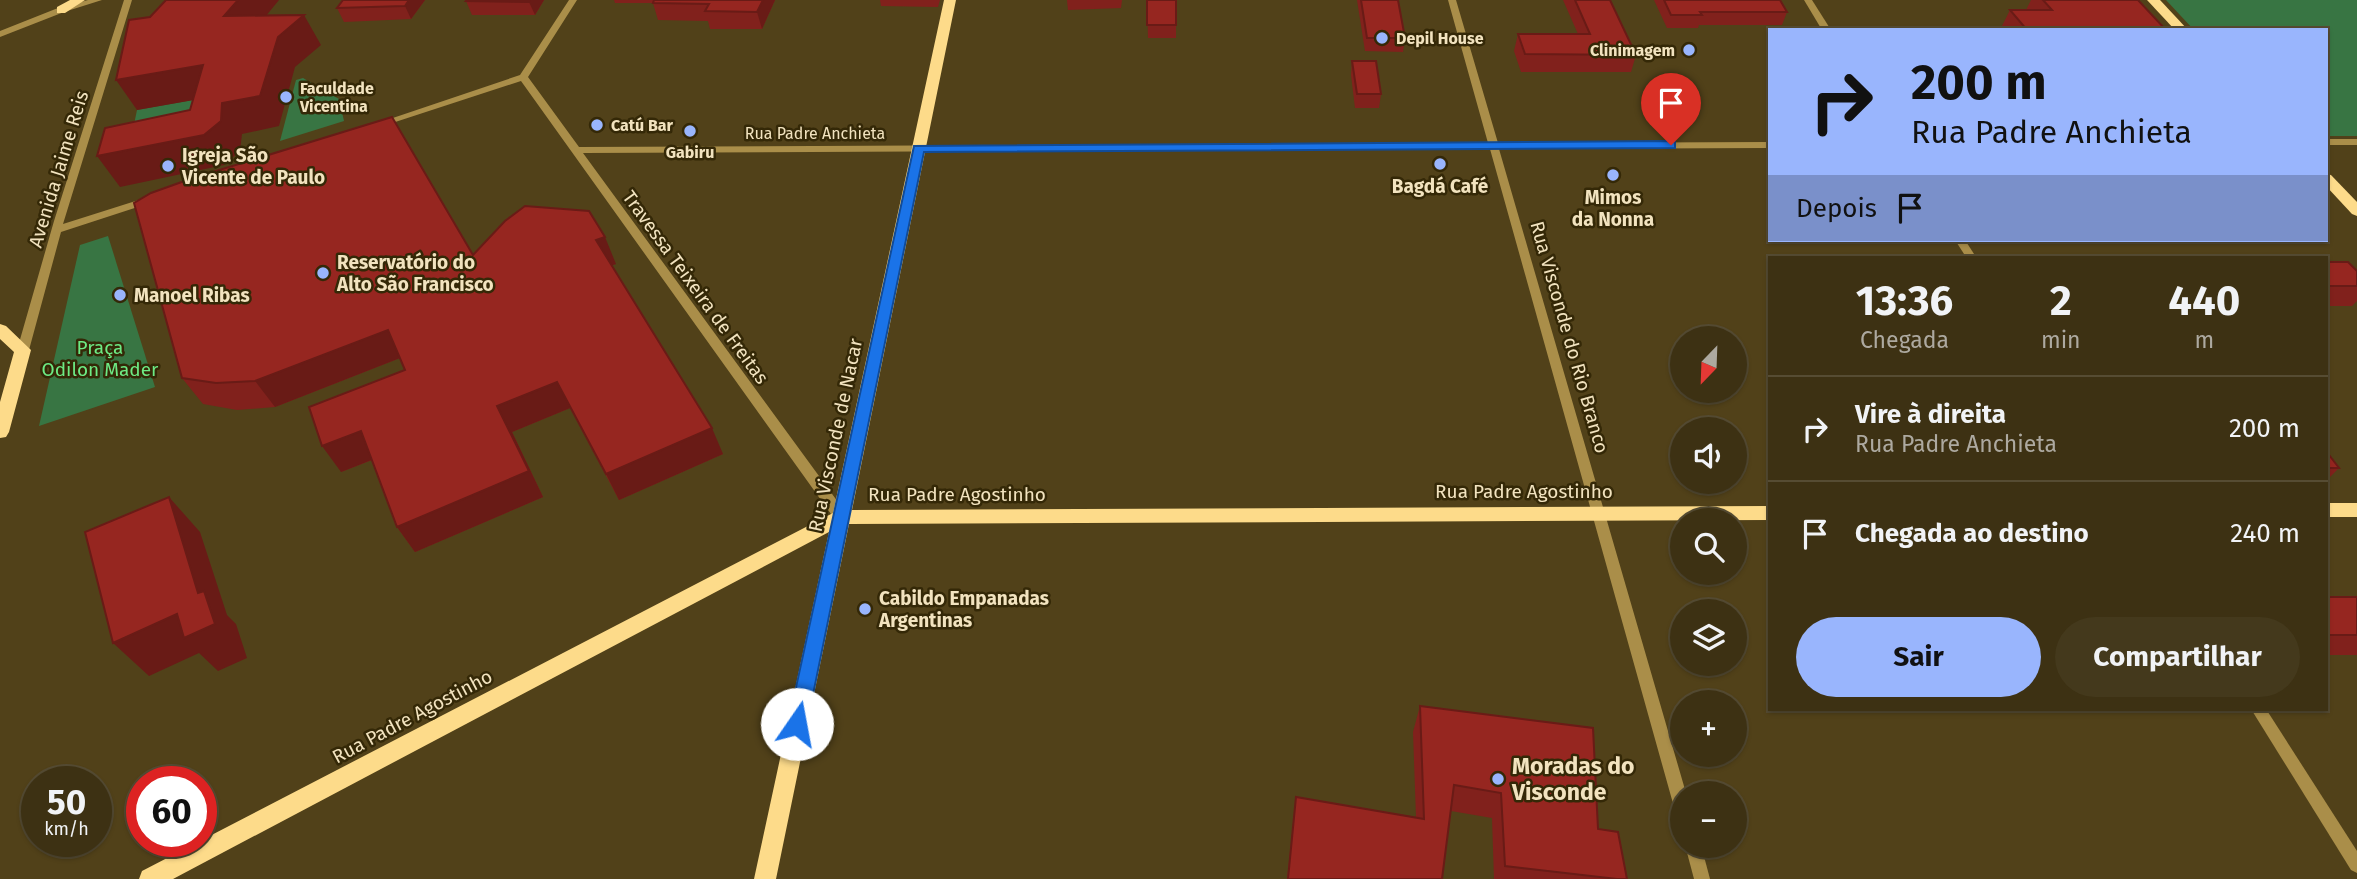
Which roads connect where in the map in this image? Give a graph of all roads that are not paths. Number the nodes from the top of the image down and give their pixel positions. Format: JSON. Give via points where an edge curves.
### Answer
{"nodes":[{"id":1,"x":79,"y":0,"type":"edge"},
{"id":2,"x":98,"y":0,"type":"edge"},
{"id":3,"x":128,"y":0,"type":"edge"},
{"id":4,"x":573,"y":0,"type":"edge"},
{"id":5,"x":950,"y":0,"type":"edge"},
{"id":6,"x":1452,"y":0,"type":"edge"},
{"id":7,"x":1808,"y":0,"type":"edge"},
{"id":8,"x":2153,"y":0,"type":"edge"},
{"id":9,"x":61,"y":10,"type":"junction"},
{"id":10,"x":1826,"y":28,"type":"edge"},
{"id":11,"x":2180,"y":28,"type":"edge"},
{"id":12,"x":0,"y":34,"type":"edge"},
{"id":13,"x":523,"y":77,"type":"junction"},
{"id":14,"x":370,"y":127,"type":"edge"},
{"id":15,"x":2328,"y":142,"type":"edge"},
{"id":16,"x":2357,"y":142,"type":"edge"},
{"id":17,"x":1768,"y":145,"type":"edge"},
{"id":18,"x":1494,"y":146,"type":"junction"},
{"id":19,"x":918,"y":148,"type":"junction"},
{"id":20,"x":576,"y":150,"type":"junction"},
{"id":21,"x":2328,"y":180,"type":"edge"},
{"id":22,"x":159,"y":197,"type":"edge"},
{"id":23,"x":2357,"y":211,"type":"edge"},
{"id":24,"x":57,"y":230,"type":"junction"},
{"id":25,"x":0,"y":330,"type":"edge"},
{"id":26,"x":23,"y":350,"type":"junction"},
{"id":27,"x":0,"y":432,"type":"edge"},
{"id":28,"x":2328,"y":510,"type":"edge"},
{"id":29,"x":2357,"y":510,"type":"edge"},
{"id":30,"x":1598,"y":513,"type":"junction"},
{"id":31,"x":1768,"y":513,"type":"edge"},
{"id":32,"x":841,"y":517,"type":"junction"},
{"id":33,"x":2259,"y":711,"type":"edge"},
{"id":34,"x":1675,"y":781,"type":"edge"},
{"id":35,"x":1696,"y":858,"type":"edge"},
{"id":36,"x":2357,"y":865,"type":"edge"},
{"id":37,"x":150,"y":879,"type":"edge"},
{"id":38,"x":765,"y":879,"type":"edge"},
{"id":39,"x":1702,"y":879,"type":"edge"}],
"edges":[{"from":1,"to":9,"type":"main road"},
{"from":2,"to":9,"type":"street"},
{"from":3,"to":24,"type":"street","name":"Avenida Jaime Reis"},
{"from":4,"to":13,"type":"street"},
{"from":5,"to":19,"type":"main road","name":"Rua Visconde de Nacar"},
{"from":6,"to":18,"type":"street","name":"Rua Visconde do Rio Branco"},
{"from":7,"to":10,"type":"street"},
{"from":8,"to":11,"type":"main road"},
{"from":9,"to":12,"type":"street"},
{"from":13,"to":14,"type":"street"},
{"from":13,"to":20,"type":"street","name":"Travessa Teixeira de Freitas"},
{"from":15,"to":16,"type":"street"},
{"from":17,"to":18,"type":"street","name":"Rua Padre Anchieta"},
{"from":18,"to":19,"type":"street","name":"Rua Padre Anchieta"},
{"from":18,"to":30,"type":"street","name":"Rua Visconde do Rio Branco"},
{"from":19,"to":20,"type":"street","name":"Rua Padre Anchieta"},
{"from":19,"to":32,"type":"main road","name":"Rua Visconde de Nacar"},
{"from":20,"to":32,"type":"street","name":"Travessa Teixeira de Freitas"},
{"from":21,"to":23,"type":"main road"},
{"from":22,"to":24,"type":"street"},
{"from":24,"to":26,"type":"street","name":"Avenida Jaime Reis"},
{"from":25,"to":26,"type":"main road"},
{"from":26,"to":27,"type":"main road"},
{"from":28,"to":29,"type":"main road"},
{"from":30,"to":31,"type":"main road","name":"Rua Padre Agostinho"},
{"from":30,"to":32,"type":"main road","name":"Rua Padre Agostinho"},
{"from":30,"to":34,"type":"street","name":"Rua Visconde do Rio Branco"},
{"from":32,"to":37,"type":"main road","name":"Rua Padre Agostinho"},
{"from":32,"to":38,"type":"main road","name":"Rua Visconde de Nacar"},
{"from":33,"to":36,"type":"street"},
{"from":35,"to":39,"type":"street"}]}
